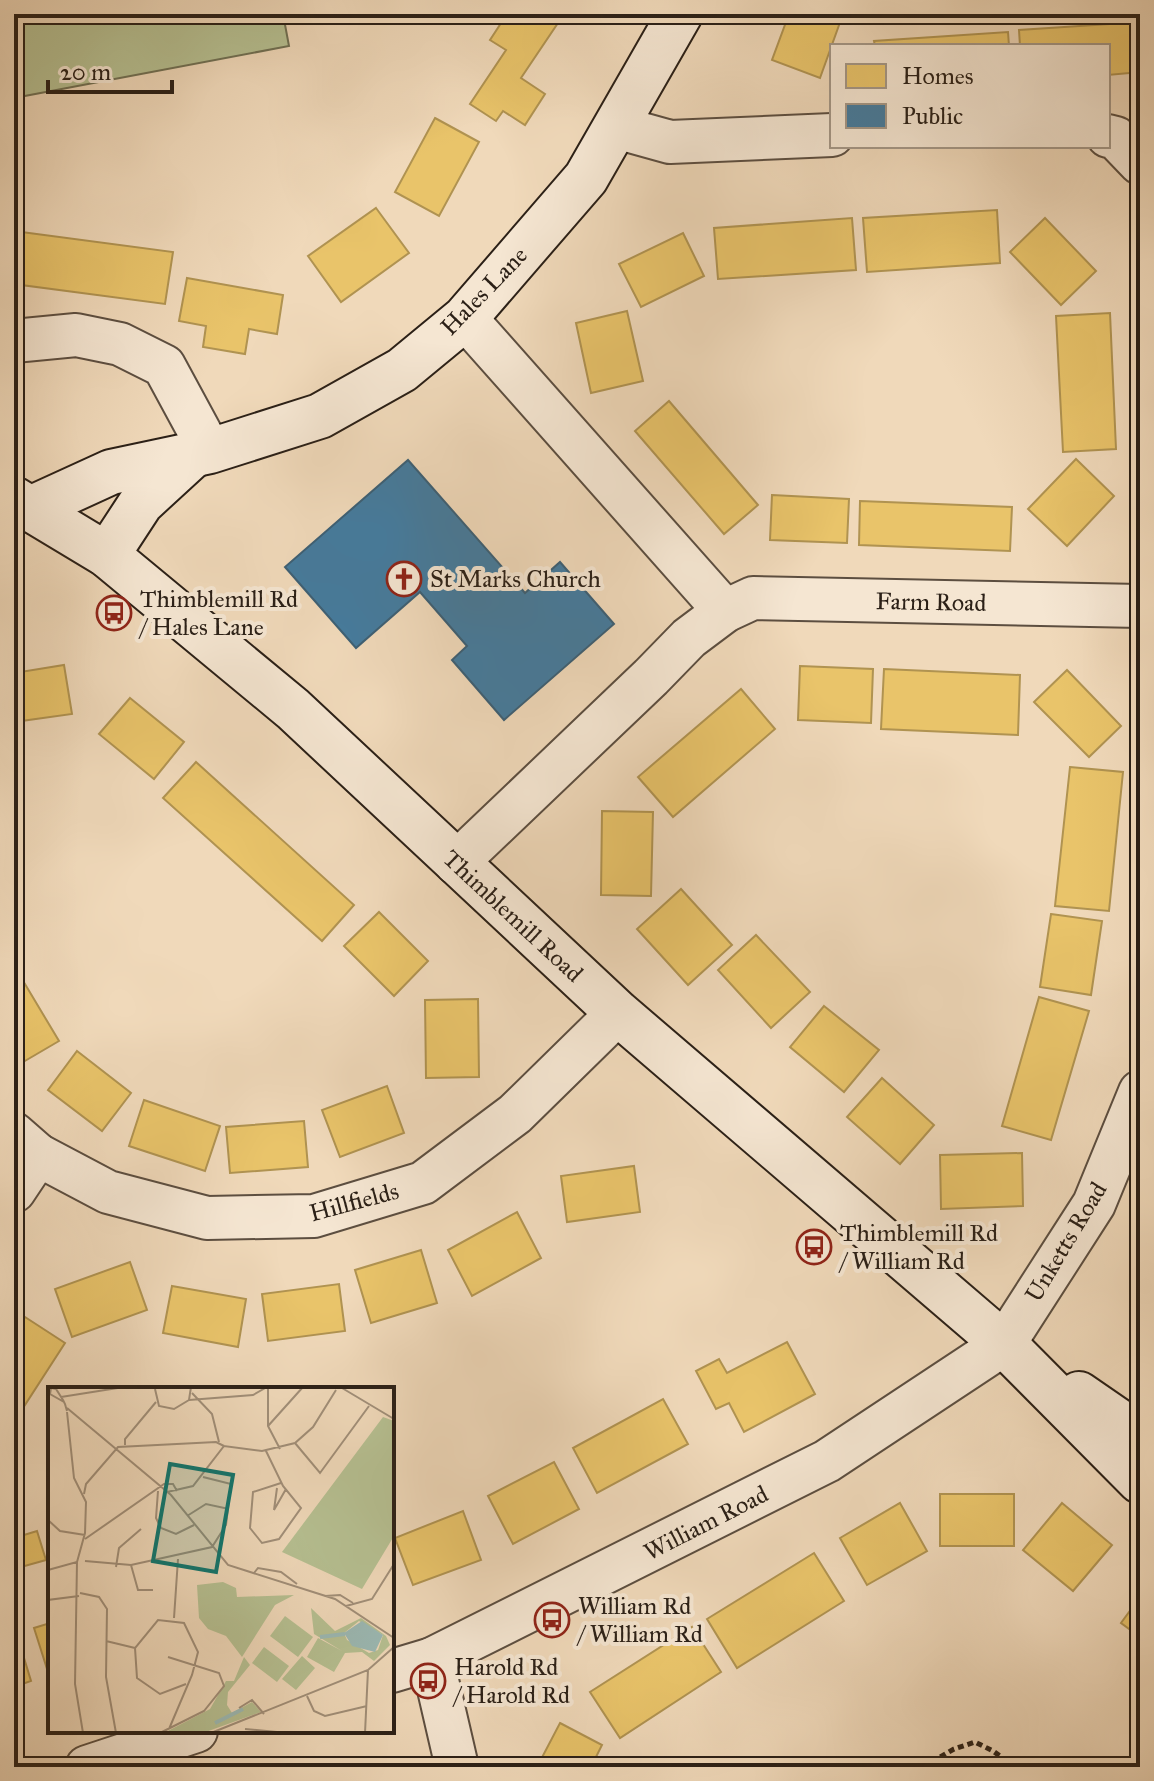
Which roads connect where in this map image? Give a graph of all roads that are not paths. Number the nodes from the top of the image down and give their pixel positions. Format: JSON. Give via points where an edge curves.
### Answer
{"nodes":[{"id":1,"x":680,"y":14,"type":"edge"},
{"id":2,"x":616,"y":127,"type":"junction"},
{"id":3,"x":830,"y":135,"type":"edge"},
{"id":4,"x":1110,"y":136,"type":"edge"},
{"id":5,"x":1140,"y":163,"type":"edge"},
{"id":6,"x":465,"y":318,"type":"junction"},
{"id":7,"x":14,"y":341,"type":"edge"},
{"id":8,"x":201,"y":453,"type":"junction"},
{"id":9,"x":22,"y":504,"type":"edge"},
{"id":10,"x":107,"y":555,"type":"junction"},
{"id":11,"x":1140,"y":606,"type":"edge"},
{"id":12,"x":725,"y":611,"type":"junction"},
{"id":13,"x":456,"y":863,"type":"junction"},
{"id":14,"x":618,"y":1013,"type":"junction"},
{"id":15,"x":1140,"y":1092,"type":"edge"},
{"id":16,"x":26,"y":1145,"type":"edge"},
{"id":17,"x":14,"y":1191,"type":"edge"},
{"id":18,"x":1004,"y":1344,"type":"junction"},
{"id":19,"x":1140,"y":1436,"type":"edge"},
{"id":20,"x":1140,"y":1481,"type":"edge"},
{"id":21,"x":432,"y":1659,"type":"junction"},
{"id":22,"x":394,"y":1670,"type":"edge"},
{"id":23,"x":190,"y":1733,"type":"edge"},
{"id":24,"x":87,"y":1767,"type":"edge"},
{"id":25,"x":457,"y":1767,"type":"edge"}],
"edges":[{"from":1,"to":2,"type":"main road","name":"Hales Lane"},
{"from":2,"to":3,"type":"street","via":[[670,142]]},
{"from":2,"to":6,"type":"main road","name":"Hales Lane","via":[[586,178]]},
{"from":4,"to":5,"type":"street"},
{"from":6,"to":8,"type":"main road","name":"Hales Lane","via":[[402,370],[320,416]]},
{"from":6,"to":12,"type":"street"},
{"from":7,"to":8,"type":"street","via":[[76,335],[120,344],[164,366]]},
{"from":8,"to":9,"type":"main road","name":"Hales Lane","via":[[111,472]]},
{"from":8,"to":10,"type":"main road","name":"Hales Lane","via":[[141,503]]},
{"from":9,"to":10,"type":"main road","name":"Thimblemill Road"},
{"from":10,"to":13,"type":"main road","name":"Thimblemill Road","via":[[293,709]]},
{"from":11,"to":12,"type":"street","name":"Farm Road","via":[[753,598]]},
{"from":12,"to":13,"type":"street","name":"Farm Road","via":[[689,638]]},
{"from":13,"to":14,"type":"main road","name":"Thimblemill Road"},
{"from":14,"to":16,"type":"street","name":"Hillfields","via":[[515,1114],[423,1183],[314,1216],[207,1218],[108,1192]]},
{"from":14,"to":18,"type":"main road","name":"Thimblemill Road"},
{"from":15,"to":18,"type":"street","name":"Unketts Road","via":[[1094,1204]]},
{"from":16,"to":17,"type":"street","name":"Hillfields"},
{"from":18,"to":19,"type":"main road","name":"Thimblemill Road"},
{"from":18,"to":20,"type":"main road","name":"Thimblemill Road"},
{"from":18,"to":21,"type":"street","name":"William Road","via":[[827,1461]]},
{"from":21,"to":22,"type":"street","name":"William Road"},
{"from":21,"to":25,"type":"street"},
{"from":23,"to":24,"type":"street"}]}
